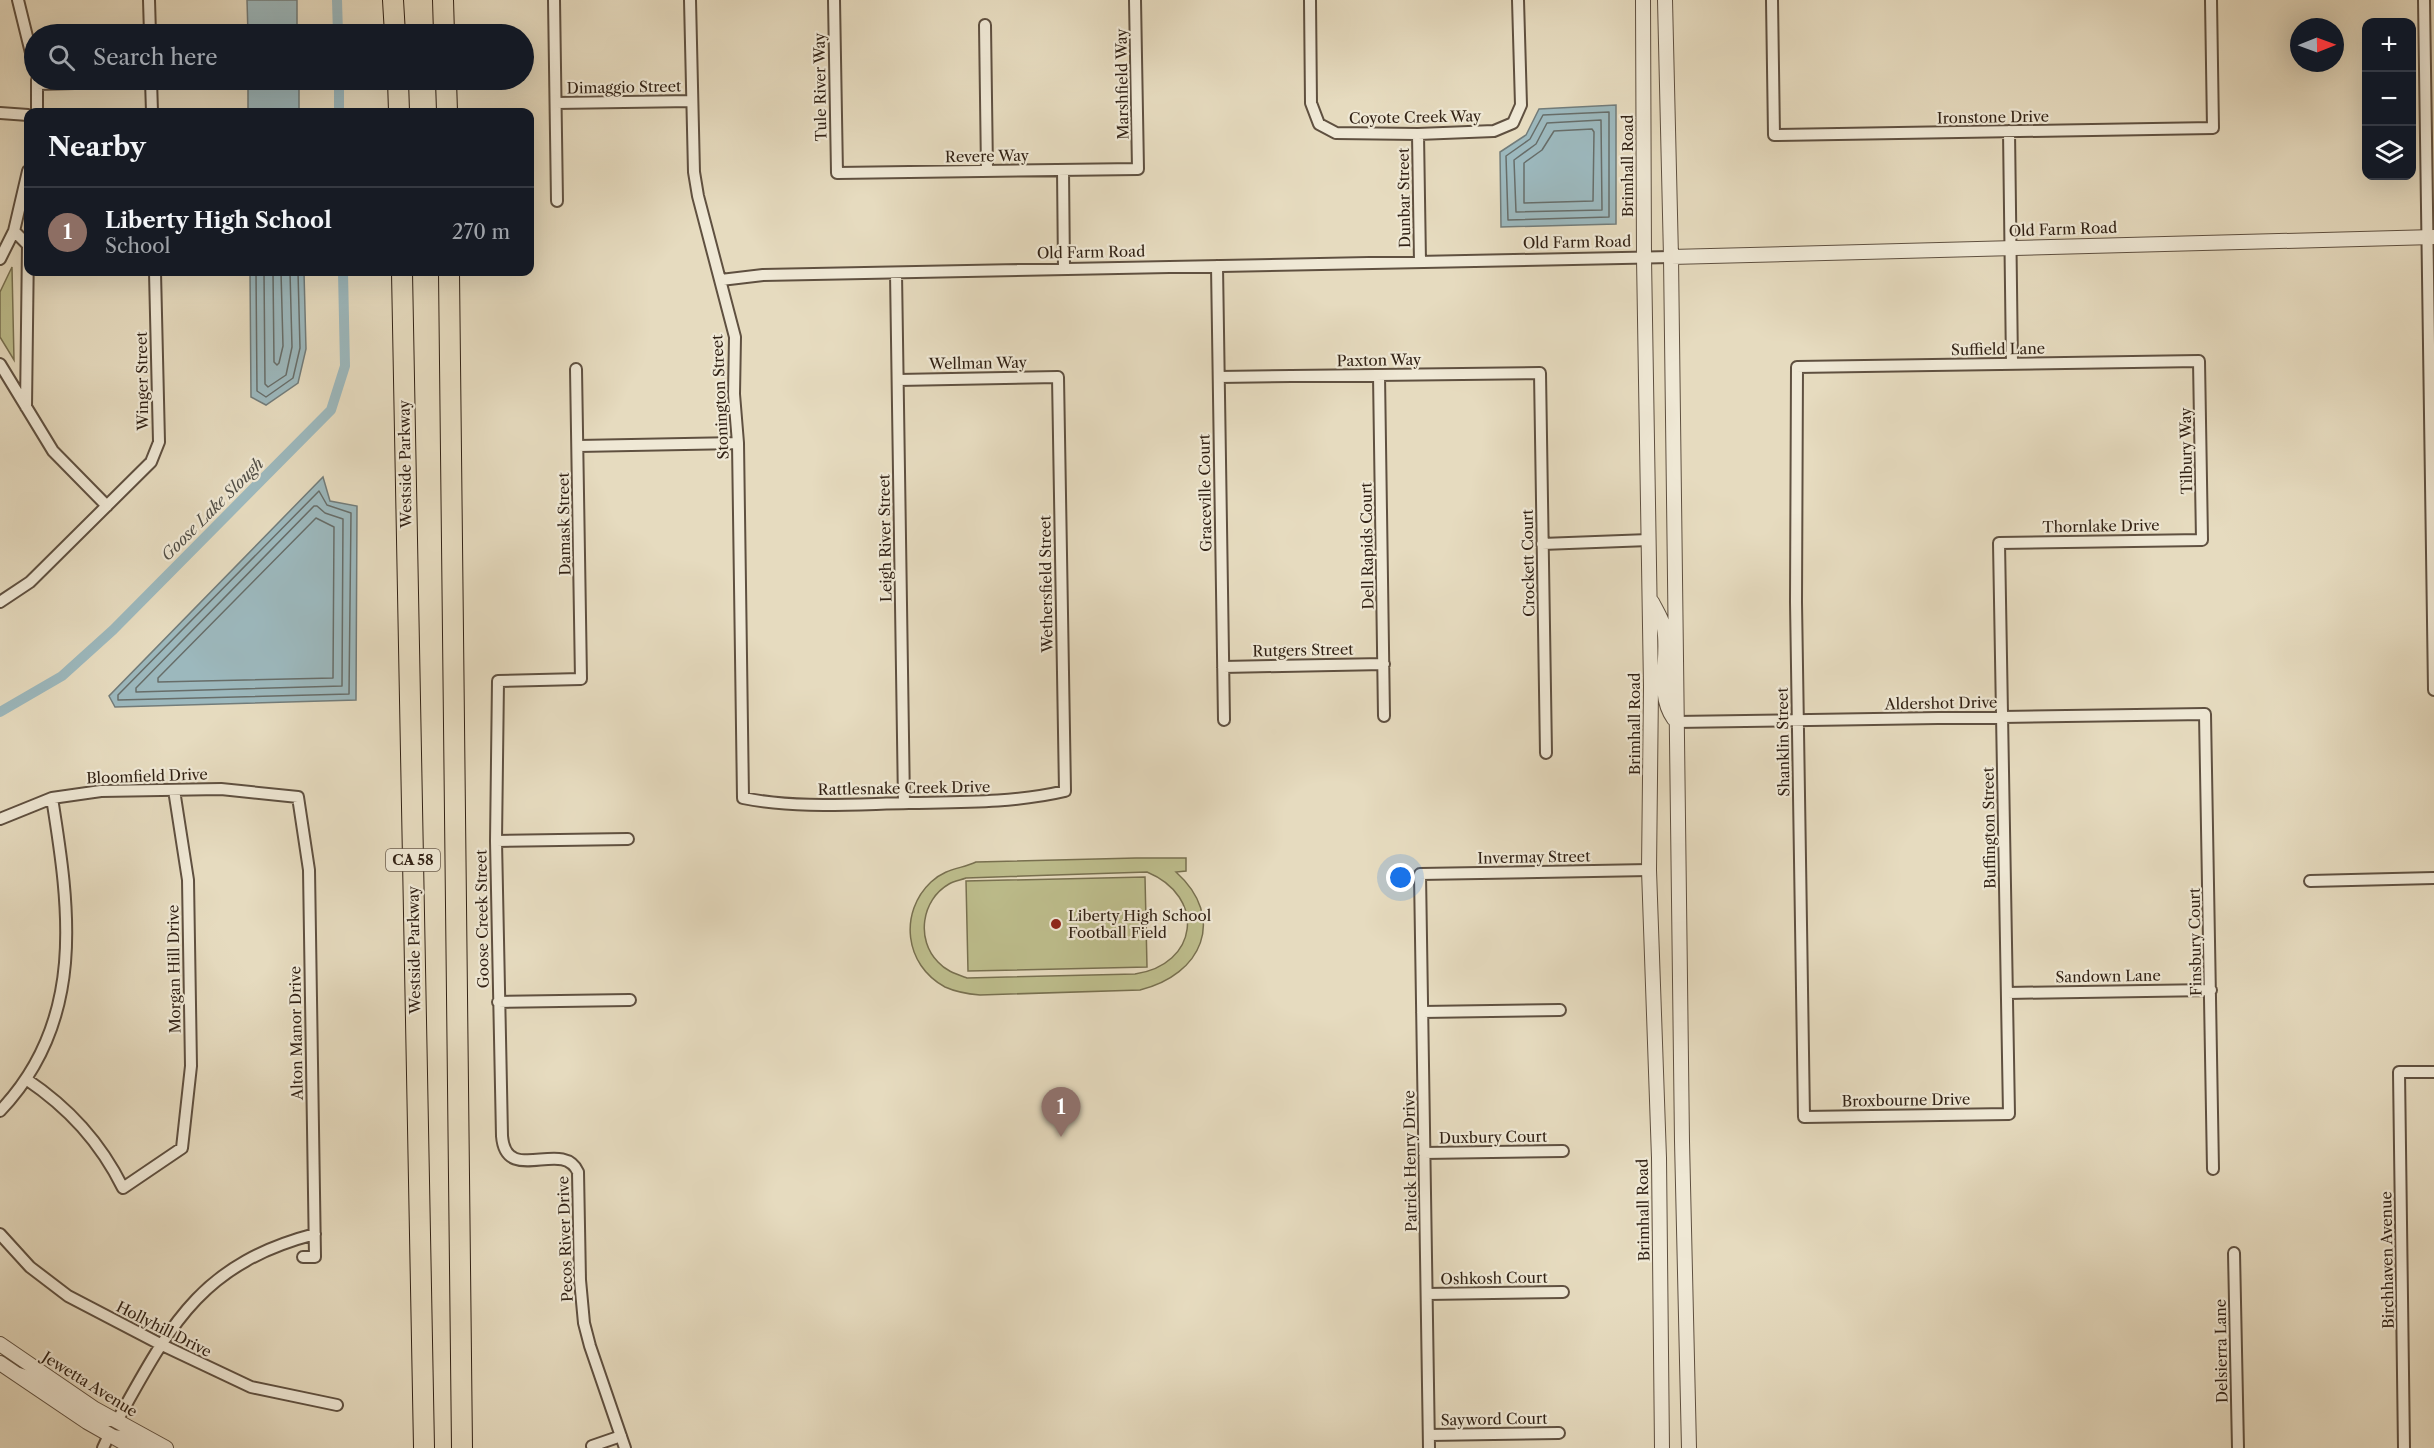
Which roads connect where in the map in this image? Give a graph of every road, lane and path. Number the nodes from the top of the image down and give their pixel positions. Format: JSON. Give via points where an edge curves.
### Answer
{"nodes":[{"id":1,"x":18,"y":0,"type":"edge"},
{"id":2,"x":149,"y":0,"type":"edge"},
{"id":3,"x":393,"y":0,"type":"edge"},
{"id":4,"x":398,"y":0,"type":"edge"},
{"id":5,"x":443,"y":0,"type":"edge"},
{"id":6,"x":450,"y":0,"type":"edge"},
{"id":7,"x":554,"y":0,"type":"edge"},
{"id":8,"x":690,"y":0,"type":"edge"},
{"id":9,"x":834,"y":0,"type":"edge"},
{"id":10,"x":1135,"y":0,"type":"edge"},
{"id":11,"x":1311,"y":0,"type":"edge"},
{"id":12,"x":1518,"y":0,"type":"edge"},
{"id":13,"x":1643,"y":0,"type":"edge"},
{"id":14,"x":1665,"y":0,"type":"edge"},
{"id":15,"x":1772,"y":0,"type":"edge"},
{"id":16,"x":2211,"y":0,"type":"edge"},
{"id":17,"x":2424,"y":0,"type":"edge"},
{"id":18,"x":24,"y":24,"type":"edge"},
{"id":19,"x":150,"y":24,"type":"edge"},
{"id":20,"x":396,"y":24,"type":"edge"},
{"id":21,"x":397,"y":24,"type":"edge"},
{"id":22,"x":444,"y":24,"type":"edge"},
{"id":23,"x":449,"y":24,"type":"edge"},
{"id":24,"x":985,"y":25,"type":"dead end"},
{"id":25,"x":37,"y":90,"type":"edge"},
{"id":26,"x":151,"y":90,"type":"edge"},
{"id":27,"x":398,"y":90,"type":"edge"},
{"id":28,"x":447,"y":90,"type":"edge"},
{"id":29,"x":692,"y":101,"type":"junction"},
{"id":30,"x":556,"y":103,"type":"junction"},
{"id":31,"x":37,"y":108,"type":"edge"},
{"id":32,"x":152,"y":108,"type":"edge"},
{"id":33,"x":399,"y":108,"type":"edge"},
{"id":34,"x":448,"y":108,"type":"edge"},
{"id":35,"x":0,"y":113,"type":"edge"},
{"id":36,"x":24,"y":115,"type":"edge"},
{"id":37,"x":2008,"y":131,"type":"junction"},
{"id":38,"x":1418,"y":134,"type":"junction"},
{"id":39,"x":1138,"y":168,"type":"joint"},
{"id":40,"x":1063,"y":170,"type":"junction"},
{"id":41,"x":987,"y":171,"type":"junction"},
{"id":42,"x":837,"y":173,"type":"joint"},
{"id":43,"x":24,"y":188,"type":"edge"},
{"id":44,"x":557,"y":201,"type":"dead end"},
{"id":45,"x":14,"y":231,"type":"junction"},
{"id":46,"x":2431,"y":237,"type":"edge"},
{"id":47,"x":24,"y":241,"type":"edge"},
{"id":48,"x":2010,"y":247,"type":"junction"},
{"id":49,"x":1671,"y":257,"type":"junction"},
{"id":50,"x":1644,"y":258,"type":"junction"},
{"id":51,"x":0,"y":259,"type":"edge"},
{"id":52,"x":1420,"y":262,"type":"junction"},
{"id":53,"x":1217,"y":266,"type":"junction"},
{"id":54,"x":1064,"y":269,"type":"junction"},
{"id":55,"x":896,"y":273,"type":"junction"},
{"id":56,"x":28,"y":276,"type":"edge"},
{"id":57,"x":155,"y":276,"type":"edge"},
{"id":58,"x":402,"y":276,"type":"edge"},
{"id":59,"x":449,"y":276,"type":"edge"},
{"id":60,"x":721,"y":280,"type":"junction"},
{"id":61,"x":2199,"y":362,"type":"joint"},
{"id":62,"x":0,"y":364,"type":"edge"},
{"id":63,"x":2012,"y":364,"type":"junction"},
{"id":64,"x":1797,"y":368,"type":"joint"},
{"id":65,"x":576,"y":369,"type":"dead end"},
{"id":66,"x":1540,"y":372,"type":"joint"},
{"id":67,"x":1379,"y":375,"type":"junction"},
{"id":68,"x":1058,"y":377,"type":"joint"},
{"id":69,"x":1219,"y":377,"type":"junction"},
{"id":70,"x":898,"y":380,"type":"junction"},
{"id":71,"x":26,"y":407,"type":"junction"},
{"id":72,"x":738,"y":443,"type":"junction"},
{"id":73,"x":578,"y":446,"type":"junction"},
{"id":74,"x":107,"y":506,"type":"junction"},
{"id":75,"x":1649,"y":540,"type":"junction"},
{"id":76,"x":2202,"y":540,"type":"joint"},
{"id":77,"x":1999,"y":543,"type":"joint"},
{"id":78,"x":1542,"y":544,"type":"junction"},
{"id":79,"x":1650,"y":598,"type":"junction"},
{"id":80,"x":0,"y":602,"type":"edge"},
{"id":81,"x":1384,"y":664,"type":"junction"},
{"id":82,"x":1223,"y":667,"type":"junction"},
{"id":83,"x":498,"y":681,"type":"joint"},
{"id":84,"x":2434,"y":690,"type":"edge"},
{"id":85,"x":2205,"y":714,"type":"joint"},
{"id":86,"x":1384,"y":716,"type":"dead end"},
{"id":87,"x":2002,"y":717,"type":"junction"},
{"id":88,"x":1224,"y":720,"type":"dead end"},
{"id":89,"x":1798,"y":721,"type":"junction"},
{"id":90,"x":1676,"y":722,"type":"junction"},
{"id":91,"x":1546,"y":753,"type":"dead end"},
{"id":92,"x":174,"y":789,"type":"junction"},
{"id":93,"x":1065,"y":790,"type":"joint"},
{"id":94,"x":298,"y":797,"type":"joint"},
{"id":95,"x":52,"y":798,"type":"junction"},
{"id":96,"x":744,"y":798,"type":"joint"},
{"id":97,"x":904,"y":803,"type":"junction"},
{"id":98,"x":0,"y":819,"type":"edge"},
{"id":99,"x":628,"y":839,"type":"dead end"},
{"id":100,"x":496,"y":841,"type":"junction"},
{"id":101,"x":1649,"y":870,"type":"junction"},
{"id":102,"x":1420,"y":874,"type":"joint"},
{"id":103,"x":2434,"y":878,"type":"edge"},
{"id":104,"x":2310,"y":881,"type":"dead end"},
{"id":105,"x":2211,"y":990,"type":"junction"},
{"id":106,"x":2007,"y":993,"type":"junction"},
{"id":107,"x":630,"y":1000,"type":"dead end"},
{"id":108,"x":498,"y":1002,"type":"junction"},
{"id":109,"x":1560,"y":1010,"type":"dead end"},
{"id":110,"x":1422,"y":1012,"type":"junction"},
{"id":111,"x":2434,"y":1072,"type":"edge"},
{"id":112,"x":26,"y":1079,"type":"junction"},
{"id":113,"x":0,"y":1111,"type":"edge"},
{"id":114,"x":2008,"y":1114,"type":"joint"},
{"id":115,"x":1804,"y":1117,"type":"joint"},
{"id":116,"x":1563,"y":1151,"type":"dead end"},
{"id":117,"x":1424,"y":1153,"type":"junction"},
{"id":118,"x":576,"y":1167,"type":"joint"},
{"id":119,"x":2213,"y":1169,"type":"dead end"},
{"id":120,"x":0,"y":1234,"type":"edge"},
{"id":121,"x":315,"y":1234,"type":"junction"},
{"id":122,"x":2234,"y":1253,"type":"dead end"},
{"id":123,"x":303,"y":1257,"type":"dead end"},
{"id":124,"x":1563,"y":1292,"type":"dead end"},
{"id":125,"x":1426,"y":1294,"type":"junction"},
{"id":126,"x":0,"y":1344,"type":"edge"},
{"id":127,"x":160,"y":1344,"type":"junction"},
{"id":128,"x":4,"y":1366,"type":"edge"},
{"id":129,"x":337,"y":1405,"type":"dead end"},
{"id":130,"x":117,"y":1421,"type":"junction"},
{"id":131,"x":1559,"y":1433,"type":"dead end"},
{"id":132,"x":109,"y":1435,"type":"junction"},
{"id":133,"x":1429,"y":1435,"type":"junction"},
{"id":134,"x":621,"y":1436,"type":"junction"},
{"id":135,"x":592,"y":1446,"type":"dead end"},
{"id":136,"x":103,"y":1448,"type":"edge"},
{"id":137,"x":133,"y":1448,"type":"edge"},
{"id":138,"x":152,"y":1448,"type":"edge"},
{"id":139,"x":166,"y":1448,"type":"edge"},
{"id":140,"x":424,"y":1448,"type":"edge"},
{"id":141,"x":462,"y":1448,"type":"edge"},
{"id":142,"x":626,"y":1448,"type":"edge"},
{"id":143,"x":1429,"y":1448,"type":"edge"},
{"id":144,"x":1662,"y":1448,"type":"edge"},
{"id":145,"x":1689,"y":1448,"type":"edge"},
{"id":146,"x":2238,"y":1448,"type":"edge"},
{"id":147,"x":2404,"y":1448,"type":"edge"}],
"edges":[{"from":1,"to":18,"type":"street"},
{"from":2,"to":19,"type":"street"},
{"from":3,"to":20,"type":"highway"},
{"from":4,"to":21,"type":"highway"},
{"from":5,"to":22,"type":"highway"},
{"from":6,"to":23,"type":"highway"},
{"from":7,"to":30,"type":"street"},
{"from":8,"to":29,"type":"street","name":"Stonington Street"},
{"from":9,"to":42,"type":"street","name":"Tule River Way"},
{"from":10,"to":39,"type":"street","name":"Marshfield Way"},
{"from":11,"to":38,"type":"street","name":"Coyote Creek Way","via":[[1311,103],[1319,124],[1336,133]]},
{"from":12,"to":38,"type":"street","name":"Coyote Creek Way","via":[[1521,105],[1513,123],[1494,131]]},
{"from":13,"to":50,"type":"street","name":"Brimhall Road"},
{"from":14,"to":49,"type":"street"},
{"from":15,"to":37,"type":"street","name":"Ironstone Drive","via":[[1774,135]]},
{"from":16,"to":37,"type":"street","name":"Ironstone Drive","via":[[2213,128]]},
{"from":17,"to":46,"type":"street"},
{"from":24,"to":41,"type":"street"},
{"from":25,"to":31,"type":"street"},
{"from":26,"to":32,"type":"street"},
{"from":27,"to":33,"type":"highway"},
{"from":28,"to":34,"type":"highway"},
{"from":29,"to":30,"type":"street","name":"Dimaggio Street"},
{"from":29,"to":60,"type":"street","name":"Stonington Street","via":[[694,172]]},
{"from":30,"to":44,"type":"street"},
{"from":35,"to":36,"type":"street"},
{"from":37,"to":48,"type":"street"},
{"from":38,"to":52,"type":"street","name":"Dunbar Street"},
{"from":39,"to":40,"type":"street","name":"Revere Way"},
{"from":40,"to":41,"type":"street","name":"Revere Way"},
{"from":40,"to":54,"type":"street"},
{"from":41,"to":42,"type":"street","name":"Revere Way"},
{"from":43,"to":45,"type":"street"},
{"from":45,"to":47,"type":"street"},
{"from":45,"to":51,"type":"street"},
{"from":46,"to":48,"type":"street","name":"Old Farm Road"},
{"from":46,"to":84,"type":"street"},
{"from":48,"to":49,"type":"street","name":"Old Farm Road"},
{"from":48,"to":63,"type":"street"},
{"from":49,"to":50,"type":"street","name":"Old Farm Road"},
{"from":49,"to":90,"type":"street"},
{"from":50,"to":52,"type":"street","name":"Old Farm Road"},
{"from":50,"to":75,"type":"street","name":"Brimhall Road"},
{"from":52,"to":53,"type":"street","name":"Old Farm Road"},
{"from":53,"to":54,"type":"street","name":"Old Farm Road"},
{"from":53,"to":69,"type":"street","name":"Graceville Court"},
{"from":54,"to":55,"type":"street","name":"Old Farm Road"},
{"from":55,"to":60,"type":"street","name":"Old Farm Road","via":[[763,275]]},
{"from":55,"to":70,"type":"street","name":"Leigh River Street"},
{"from":56,"to":71,"type":"street"},
{"from":57,"to":74,"type":"street","name":"Winger Street","via":[[159,442],[151,462]]},
{"from":58,"to":140,"type":"highway","name":"Westside Parkway","number":"CA 58"},
{"from":59,"to":141,"type":"highway","number":"CA 58"},
{"from":60,"to":72,"type":"street","name":"Stonington Street","via":[[735,337]]},
{"from":61,"to":63,"type":"street","name":"Suffield Lane"},
{"from":61,"to":76,"type":"street","name":"Tilbury Way"},
{"from":62,"to":71,"type":"street"},
{"from":63,"to":64,"type":"street","name":"Suffield Lane"},
{"from":64,"to":89,"type":"street","name":"Shanklin Street"},
{"from":65,"to":73,"type":"street","name":"Damask Street"},
{"from":66,"to":67,"type":"street","name":"Paxton Way"},
{"from":66,"to":78,"type":"street","name":"Crockett Court"},
{"from":67,"to":69,"type":"street","name":"Paxton Way"},
{"from":67,"to":81,"type":"street","name":"Dell Rapids Court"},
{"from":68,"to":70,"type":"street","name":"Wellman Way"},
{"from":68,"to":93,"type":"street","name":"Wethersfield Street"},
{"from":69,"to":82,"type":"street","name":"Graceville Court"},
{"from":70,"to":97,"type":"street","name":"Leigh River Street"},
{"from":71,"to":74,"type":"street","via":[[54,451]]},
{"from":72,"to":73,"type":"street"},
{"from":72,"to":96,"type":"street","name":"Stonington Street"},
{"from":73,"to":83,"type":"street","name":"Damask Street","via":[[581,680]]},
{"from":74,"to":80,"type":"street","name":"Winger Street","via":[[30,582]]},
{"from":75,"to":78,"type":"street"},
{"from":75,"to":79,"type":"street","name":"Brimhall Road"},
{"from":76,"to":77,"type":"street","name":"Thornlake Drive"},
{"from":77,"to":87,"type":"street","name":"Buffington Street"},
{"from":78,"to":91,"type":"street","name":"Crockett Court"},
{"from":79,"to":90,"type":"street","via":[[1664,627],[1665,692]]},
{"from":79,"to":101,"type":"street","name":"Brimhall Road"},
{"from":81,"to":82,"type":"street","name":"Rutgers Street"},
{"from":81,"to":86,"type":"street","name":"Dell Rapids Court"},
{"from":82,"to":88,"type":"street","name":"Graceville Court"},
{"from":83,"to":100,"type":"street","name":"Goose Creek Street"},
{"from":85,"to":87,"type":"street","name":"Aldershot Drive"},
{"from":85,"to":105,"type":"street","name":"Finsbury Court"},
{"from":87,"to":89,"type":"street","name":"Aldershot Drive"},
{"from":87,"to":106,"type":"street","name":"Buffington Street"},
{"from":89,"to":90,"type":"street","name":"Aldershot Drive"},
{"from":89,"to":115,"type":"street","name":"Shanklin Street"},
{"from":90,"to":145,"type":"street"},
{"from":92,"to":94,"type":"street","name":"Bloomfield Drive","via":[[221,789]]},
{"from":92,"to":95,"type":"street","name":"Bloomfield Drive","via":[[101,791]]},
{"from":92,"to":112,"type":"street","name":"Morgan Hill Drive","via":[[188,880],[191,1066],[182,1148],[123,1188],[98,1144],[81,1124]]},
{"from":93,"to":97,"type":"street","name":"Rattlesnake Creek Drive","via":[[1015,800]]},
{"from":94,"to":121,"type":"street","name":"Alton Manor Drive","via":[[309,870]]},
{"from":95,"to":98,"type":"street","name":"Bloomfield Drive"},
{"from":95,"to":112,"type":"street","via":[[66,891],[66,965],[52,1027]]},
{"from":96,"to":97,"type":"street","name":"Rattlesnake Creek Drive","via":[[794,805]]},
{"from":99,"to":100,"type":"street"},
{"from":100,"to":108,"type":"street","name":"Goose Creek Street"},
{"from":101,"to":102,"type":"street","name":"Invermay Street"},
{"from":101,"to":144,"type":"street","name":"Brimhall Road","via":[[1659,1158]]},
{"from":102,"to":110,"type":"street","name":"Patrick Henry Drive"},
{"from":103,"to":104,"type":"street"},
{"from":105,"to":106,"type":"street","name":"Sandown Lane"},
{"from":105,"to":119,"type":"street","name":"Finsbury Court"},
{"from":106,"to":114,"type":"street","name":"Buffington Street"},
{"from":107,"to":108,"type":"street"},
{"from":108,"to":118,"type":"street","name":"Goose Creek Street","via":[[502,1142],[510,1155],[524,1161],[562,1159]]},
{"from":109,"to":110,"type":"street"},
{"from":110,"to":117,"type":"street","name":"Patrick Henry Drive"},
{"from":111,"to":147,"type":"street","name":"Birchhaven Avenue","via":[[2399,1072]]},
{"from":112,"to":113,"type":"street"},
{"from":114,"to":115,"type":"street","name":"Broxbourne Drive"},
{"from":116,"to":117,"type":"street","name":"Duxbury Court"},
{"from":117,"to":125,"type":"street","name":"Patrick Henry Drive"},
{"from":118,"to":134,"type":"street","name":"Pecos River Drive","via":[[580,1180],[584,1323]]},
{"from":120,"to":127,"type":"street","name":"Hollyhill Drive","via":[[30,1267],[68,1296]]},
{"from":121,"to":123,"type":"street","name":"Alton Manor Drive","via":[[315,1257]]},
{"from":121,"to":127,"type":"street","via":[[270,1248],[226,1274],[191,1304]]},
{"from":122,"to":146,"type":"street","name":"Delsierra Lane"},
{"from":124,"to":125,"type":"street","name":"Oshkosh Court"},
{"from":125,"to":133,"type":"street","name":"Patrick Henry Drive"},
{"from":126,"to":130,"type":"street","name":"Jewetta Avenue"},
{"from":127,"to":129,"type":"street","name":"Hollyhill Drive","via":[[251,1387]]},
{"from":127,"to":130,"type":"street"},
{"from":128,"to":130,"type":"street","via":[[35,1378],[102,1421]]},
{"from":128,"to":132,"type":"street"},
{"from":130,"to":139,"type":"street","name":"Jewetta Avenue"},
{"from":131,"to":133,"type":"street","name":"Sayword Court"},
{"from":132,"to":136,"type":"street"},
{"from":132,"to":137,"type":"street"},
{"from":132,"to":138,"type":"street","via":[[125,1436]]},
{"from":133,"to":143,"type":"street","name":"Patrick Henry Drive"},
{"from":134,"to":135,"type":"street"},
{"from":134,"to":142,"type":"street","name":"Pecos River Drive"}]}
